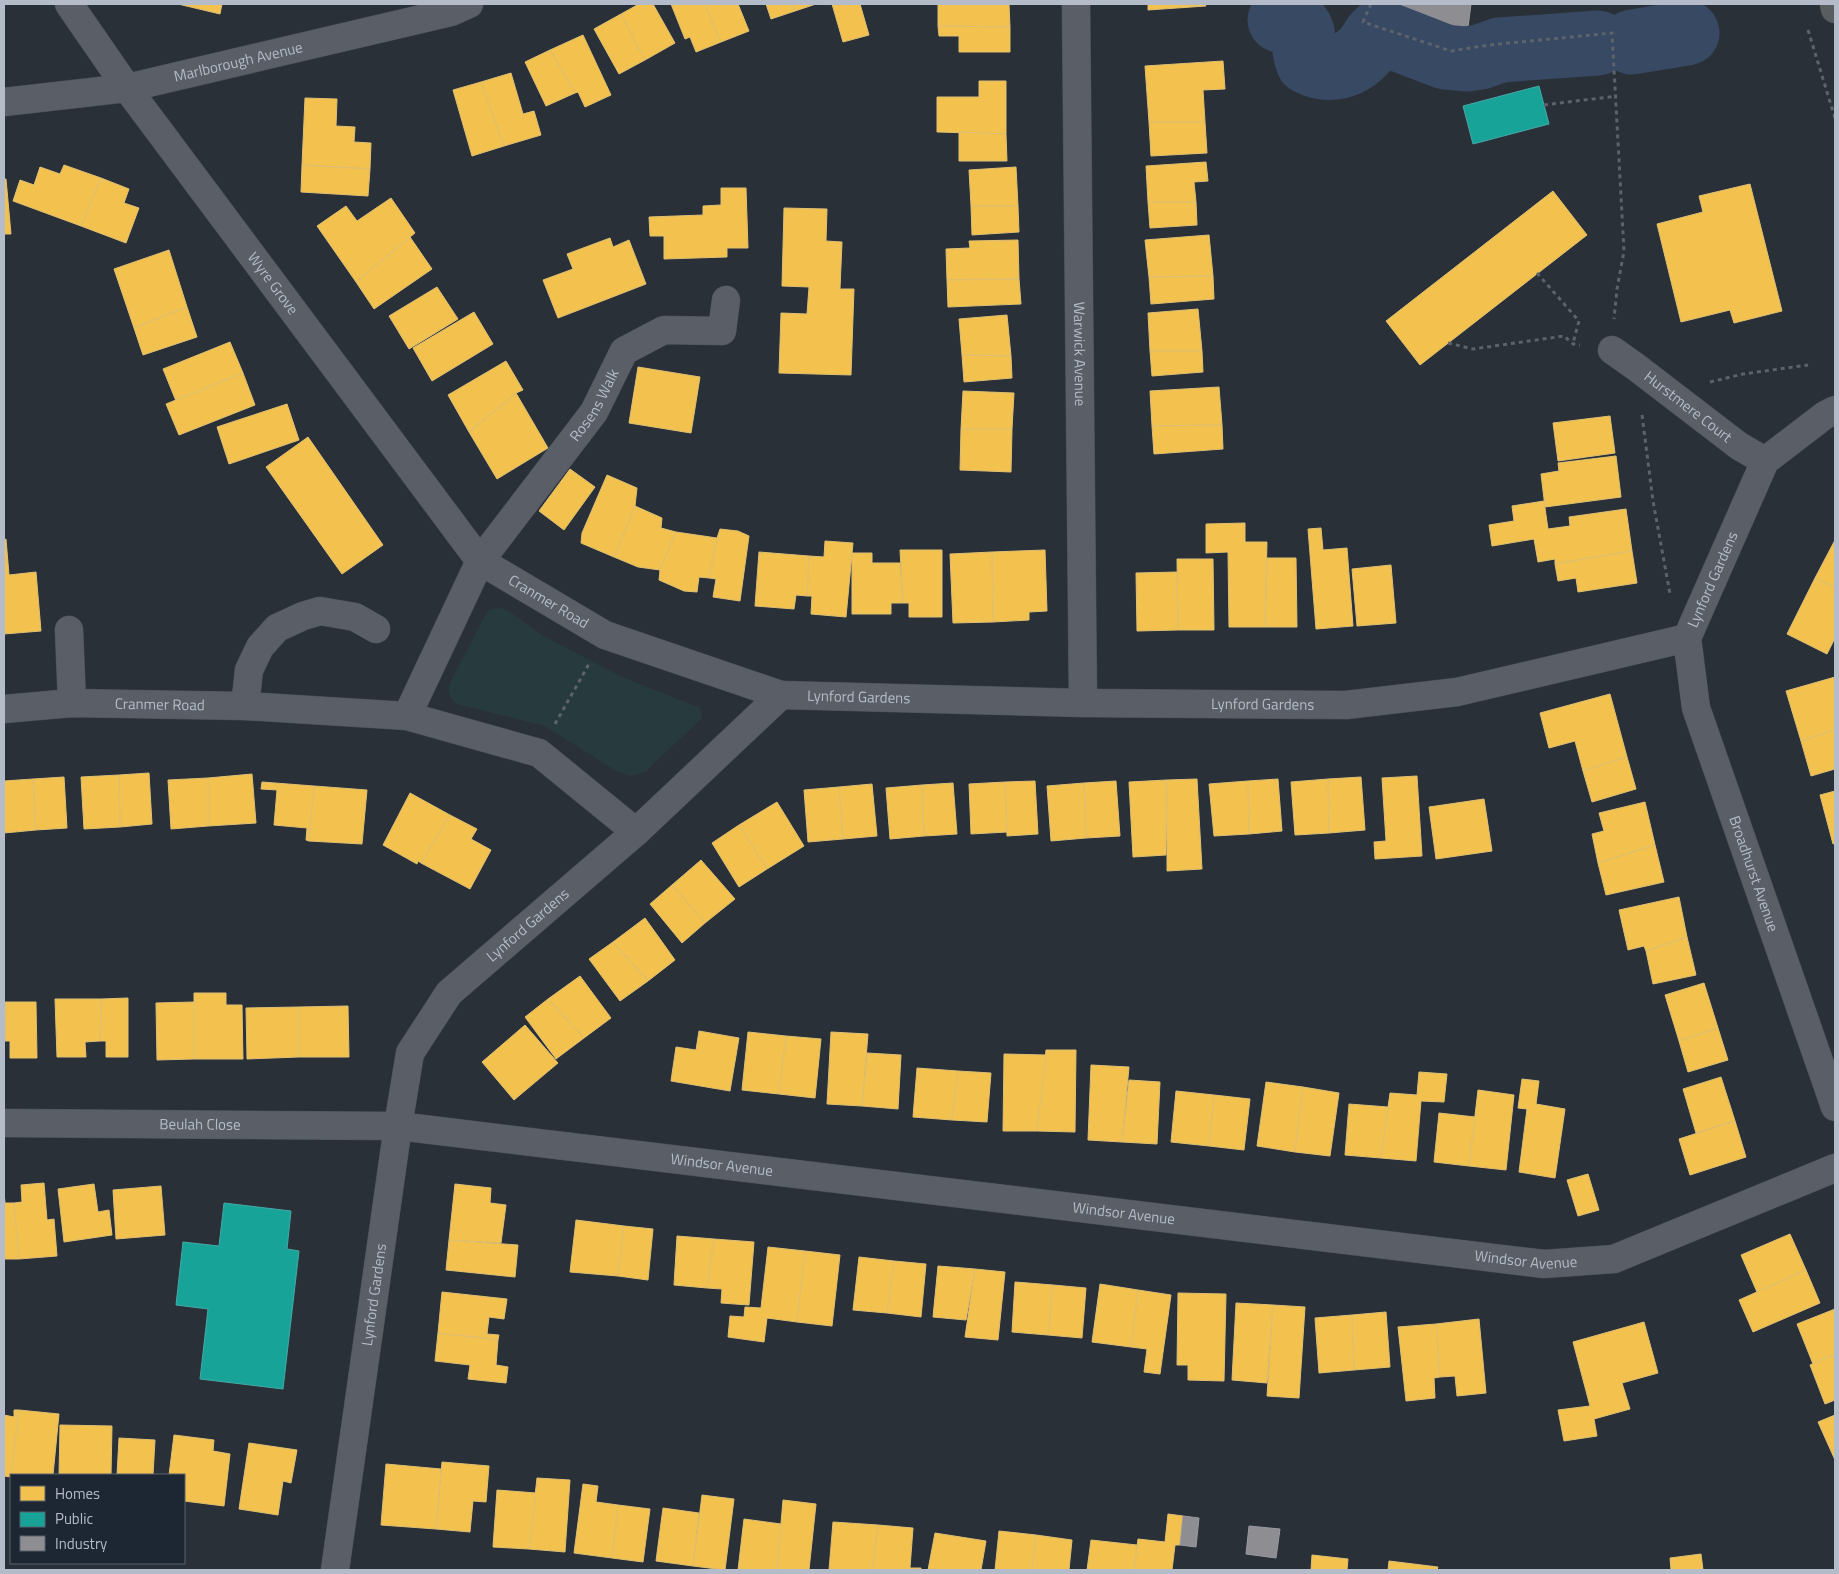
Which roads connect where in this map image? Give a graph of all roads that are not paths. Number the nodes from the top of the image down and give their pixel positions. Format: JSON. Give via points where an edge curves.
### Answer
{"nodes":[{"id":1,"x":69,"y":4,"type":"edge"},
{"id":2,"x":469,"y":4,"type":"edge"},
{"id":3,"x":1076,"y":4,"type":"edge"},
{"id":4,"x":1834,"y":4,"type":"edge"},
{"id":5,"x":1835,"y":9,"type":"edge"},
{"id":6,"x":126,"y":88,"type":"junction"},
{"id":7,"x":4,"y":102,"type":"edge"},
{"id":8,"x":726,"y":300,"type":"dead end"},
{"id":9,"x":1612,"y":350,"type":"road end"},
{"id":10,"x":1835,"y":410,"type":"edge"},
{"id":11,"x":1764,"y":461,"type":"junction"},
{"id":12,"x":480,"y":561,"type":"junction"},
{"id":13,"x":376,"y":629,"type":"dead end"},
{"id":14,"x":69,"y":630,"type":"dead end"},
{"id":15,"x":1688,"y":638,"type":"junction"},
{"id":16,"x":781,"y":694,"type":"junction"},
{"id":17,"x":72,"y":703,"type":"junction"},
{"id":18,"x":1083,"y":703,"type":"junction"},
{"id":19,"x":244,"y":706,"type":"junction"},
{"id":20,"x":4,"y":709,"type":"edge"},
{"id":21,"x":407,"y":716,"type":"junction"},
{"id":22,"x":636,"y":832,"type":"junction"},
{"id":23,"x":1835,"y":1107,"type":"edge"},
{"id":24,"x":4,"y":1123,"type":"edge"},
{"id":25,"x":398,"y":1126,"type":"junction"},
{"id":26,"x":1835,"y":1168,"type":"edge"},
{"id":27,"x":335,"y":1570,"type":"edge"}],
"edges":[{"from":1,"to":6,"type":"street","name":"Wyre Grove"},
{"from":2,"to":6,"type":"street","name":"Marlborough Avenue","via":[[451,12]]},
{"from":3,"to":18,"type":"street","name":"Warwick Avenue"},
{"from":4,"to":5,"type":"highway"},
{"from":6,"to":7,"type":"street","name":"Marlborough Avenue"},
{"from":6,"to":12,"type":"street","name":"Wyre Grove"},
{"from":8,"to":12,"type":"street","name":"Rosens Walk","via":[[722,331],[664,330],[624,351],[594,412]]},
{"from":9,"to":11,"type":"street","name":"Hurstmere Court","via":[[1739,446]]},
{"from":10,"to":11,"type":"street","name":"Lynford Gardens"},
{"from":11,"to":15,"type":"street","name":"Lynford Gardens"},
{"from":12,"to":16,"type":"street","name":"Cranmer Road","via":[[605,635]]},
{"from":12,"to":21,"type":"street"},
{"from":13,"to":19,"type":"street","via":[[354,617],[320,611],[276,628],[260,647],[249,670]]},
{"from":14,"to":17,"type":"street"},
{"from":15,"to":18,"type":"street","name":"Lynford Gardens","via":[[1457,692],[1346,705]]},
{"from":15,"to":23,"type":"street","name":"Broadhurst Avenue","via":[[1696,708]]},
{"from":16,"to":18,"type":"street","name":"Lynford Gardens"},
{"from":16,"to":22,"type":"street","name":"Lynford Gardens"},
{"from":17,"to":19,"type":"street","name":"Cranmer Road"},
{"from":17,"to":20,"type":"street","name":"Cranmer Road"},
{"from":19,"to":21,"type":"street","name":"Cranmer Road"},
{"from":21,"to":22,"type":"street","name":"Cranmer Road","via":[[539,753]]},
{"from":22,"to":25,"type":"street","name":"Lynford Gardens","via":[[449,993],[410,1053]]},
{"from":24,"to":25,"type":"street","name":"Beulah Close"},
{"from":25,"to":26,"type":"street","name":"Windsor Avenue","via":[[1544,1264],[1614,1259]]},
{"from":25,"to":27,"type":"street","name":"Lynford Gardens"}]}
